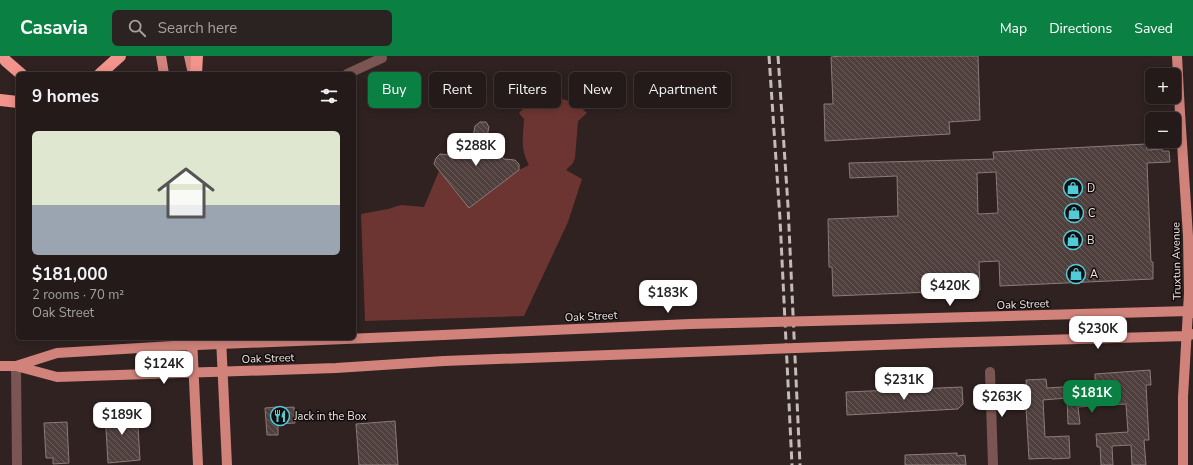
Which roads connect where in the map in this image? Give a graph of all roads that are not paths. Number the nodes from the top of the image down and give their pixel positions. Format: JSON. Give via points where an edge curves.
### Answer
{"nodes":[{"id":1,"x":2,"y":56,"type":"edge"},
{"id":2,"x":120,"y":56,"type":"edge"},
{"id":3,"x":189,"y":56,"type":"edge"},
{"id":4,"x":197,"y":56,"type":"edge"},
{"id":5,"x":1177,"y":56,"type":"edge"},
{"id":6,"x":161,"y":57,"type":"edge"},
{"id":7,"x":382,"y":58,"type":"dead end"},
{"id":8,"x":19,"y":72,"type":"edge"},
{"id":9,"x":102,"y":72,"type":"edge"},
{"id":10,"x":164,"y":72,"type":"edge"},
{"id":11,"x":193,"y":72,"type":"edge"},
{"id":12,"x":194,"y":72,"type":"edge"},
{"id":13,"x":350,"y":72,"type":"edge"},
{"id":14,"x":0,"y":100,"type":"edge"},
{"id":15,"x":16,"y":102,"type":"edge"},
{"id":16,"x":1191,"y":312,"type":"edge"},
{"id":17,"x":1190,"y":335,"type":"edge"},
{"id":18,"x":356,"y":337,"type":"edge"},
{"id":19,"x":259,"y":340,"type":"edge"},
{"id":20,"x":222,"y":341,"type":"edge"},
{"id":21,"x":192,"y":342,"type":"edge"},
{"id":22,"x":0,"y":366,"type":"edge"},
{"id":23,"x":16,"y":366,"type":"junction"},
{"id":24,"x":222,"y":372,"type":"junction"},
{"id":25,"x":990,"y":372,"type":"dead end"},
{"id":26,"x":194,"y":373,"type":"junction"},
{"id":27,"x":18,"y":465,"type":"edge"},
{"id":28,"x":198,"y":465,"type":"edge"},
{"id":29,"x":227,"y":465,"type":"edge"},
{"id":30,"x":993,"y":465,"type":"edge"},
{"id":31,"x":1183,"y":465,"type":"edge"}],
"edges":[{"from":1,"to":8,"type":"highway"},
{"from":2,"to":9,"type":"highway"},
{"from":3,"to":11,"type":"main road"},
{"from":4,"to":12,"type":"highway"},
{"from":5,"to":16,"type":"main road","name":"Truxtun Avenue"},
{"from":6,"to":10,"type":"main road"},
{"from":7,"to":13,"type":"street"},
{"from":14,"to":15,"type":"highway"},
{"from":16,"to":17,"type":"main road","name":"Truxtun Avenue"},
{"from":16,"to":18,"type":"main road","name":"Oak Street","bridge":true,"via":[[720,323]]},
{"from":17,"to":24,"type":"main road","name":"Oak Street","bridge":true,"via":[[619,354]]},
{"from":17,"to":31,"type":"main road","name":"Truxtun Avenue","via":[[1183,397]]},
{"from":19,"to":20,"type":"main road","name":"Oak Street","bridge":true},
{"from":20,"to":21,"type":"main road","name":"Oak Street"},
{"from":20,"to":24,"type":"main road"},
{"from":21,"to":23,"type":"main road","name":"Oak Street","via":[[58,353]]},
{"from":21,"to":26,"type":"main road"},
{"from":22,"to":23,"type":"main road","name":"Oak Street"},
{"from":23,"to":26,"type":"main road","name":"Oak Street","via":[[57,377]]},
{"from":23,"to":27,"type":"street"},
{"from":24,"to":26,"type":"main road","name":"Oak Street"},
{"from":24,"to":29,"type":"main road"},
{"from":25,"to":30,"type":"street"},
{"from":26,"to":28,"type":"main road"}]}
